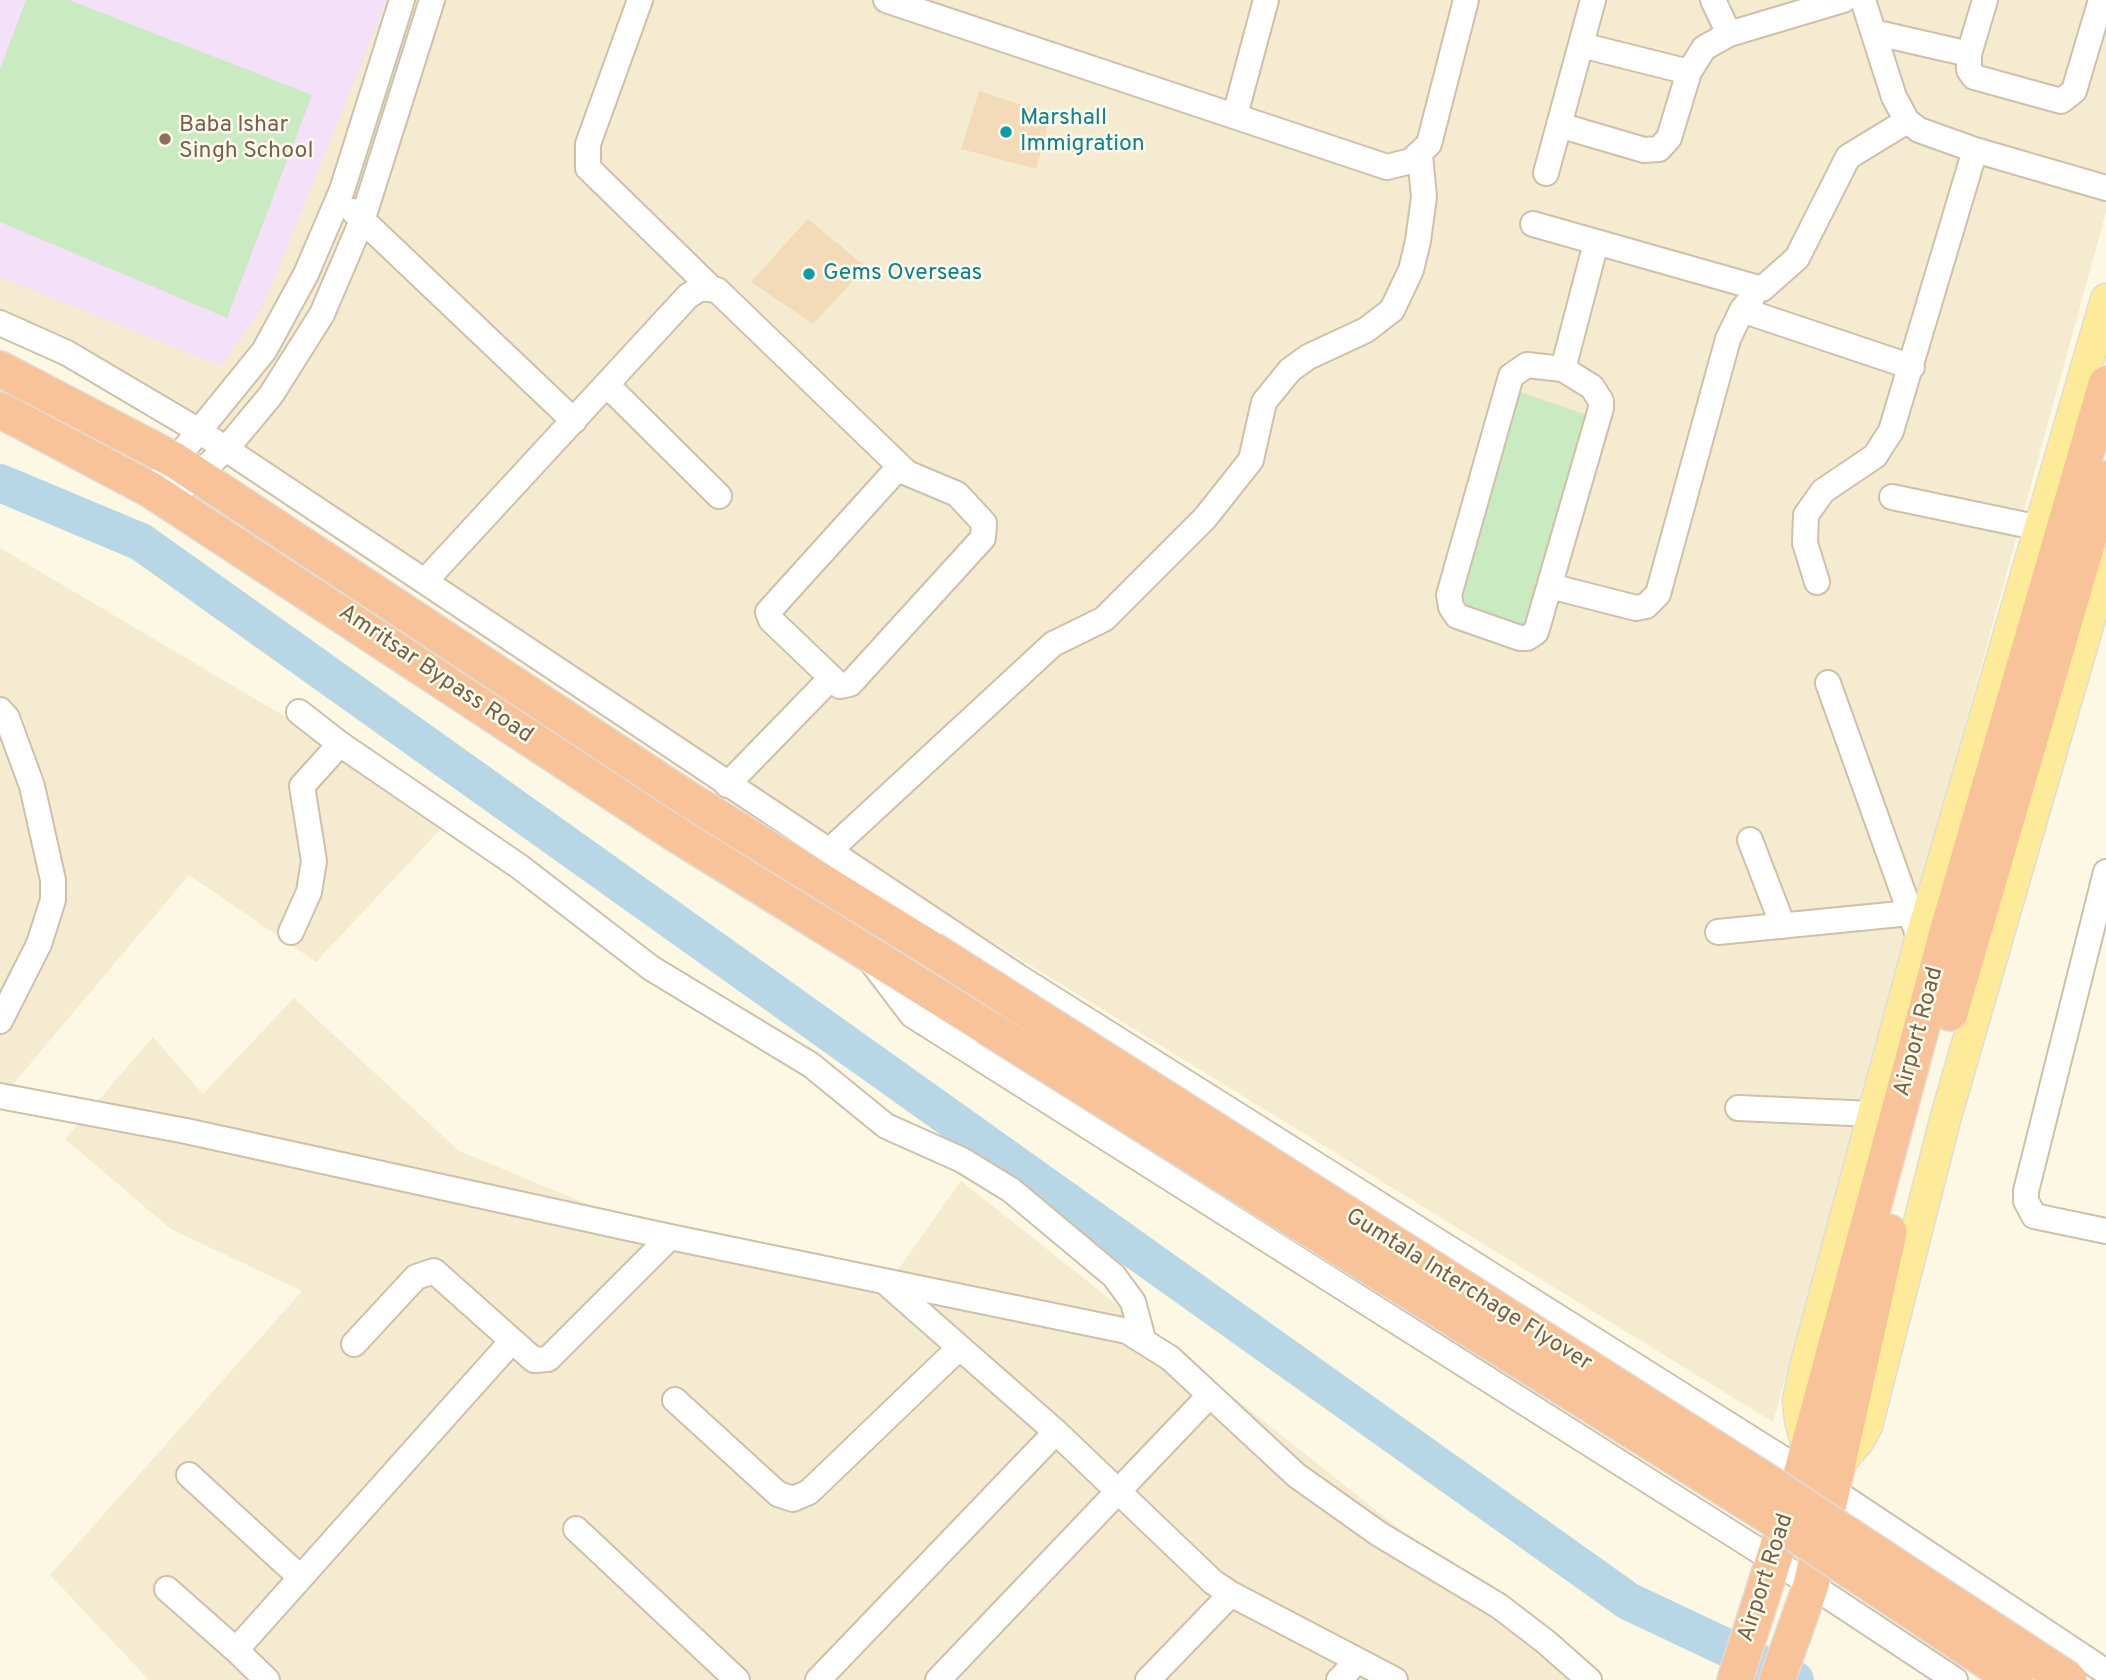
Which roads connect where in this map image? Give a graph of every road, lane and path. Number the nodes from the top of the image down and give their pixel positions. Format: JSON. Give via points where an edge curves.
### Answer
{"nodes":[{"id":1,"x":402,"y":0,"type":"edge"},
{"id":2,"x":432,"y":0,"type":"edge"},
{"id":3,"x":640,"y":0,"type":"edge"},
{"id":4,"x":886,"y":0,"type":"edge"},
{"id":5,"x":1266,"y":0,"type":"edge"},
{"id":6,"x":1466,"y":0,"type":"edge"},
{"id":7,"x":1593,"y":0,"type":"edge"},
{"id":8,"x":1713,"y":0,"type":"edge"},
{"id":9,"x":1843,"y":0,"type":"edge"},
{"id":10,"x":1863,"y":0,"type":"edge"},
{"id":11,"x":1985,"y":0,"type":"edge"},
{"id":12,"x":2101,"y":0,"type":"edge"},
{"id":13,"x":1873,"y":32,"type":"junction"},
{"id":14,"x":1729,"y":34,"type":"junction"},
{"id":15,"x":1581,"y":45,"type":"junction"},
{"id":16,"x":1969,"y":54,"type":"junction"},
{"id":17,"x":1689,"y":72,"type":"junction"},
{"id":18,"x":1235,"y":115,"type":"junction"},
{"id":19,"x":1907,"y":121,"type":"junction"},
{"id":20,"x":1559,"y":125,"type":"junction"},
{"id":21,"x":1975,"y":150,"type":"junction"},
{"id":22,"x":1420,"y":155,"type":"junction"},
{"id":23,"x":1546,"y":173,"type":"dead end"},
{"id":24,"x":2106,"y":187,"type":"edge"},
{"id":25,"x":338,"y":200,"type":"junction"},
{"id":26,"x":363,"y":218,"type":"junction"},
{"id":27,"x":1534,"y":224,"type":"dead end"},
{"id":28,"x":1596,"y":243,"type":"junction"},
{"id":29,"x":710,"y":287,"type":"junction"},
{"id":30,"x":1762,"y":289,"type":"junction"},
{"id":31,"x":2106,"y":299,"type":"edge"},
{"id":32,"x":1742,"y":310,"type":"junction"},
{"id":33,"x":0,"y":323,"type":"edge"},
{"id":34,"x":1912,"y":367,"type":"junction"},
{"id":35,"x":0,"y":369,"type":"edge"},
{"id":36,"x":1563,"y":369,"type":"junction"},
{"id":37,"x":2106,"y":384,"type":"edge"},
{"id":38,"x":607,"y":385,"type":"junction"},
{"id":39,"x":0,"y":410,"type":"edge"},
{"id":40,"x":574,"y":421,"type":"junction"},
{"id":41,"x":199,"y":431,"type":"junction"},
{"id":42,"x":226,"y":449,"type":"junction"},
{"id":43,"x":899,"y":467,"type":"junction"},
{"id":44,"x":186,"y":468,"type":"junction"},
{"id":45,"x":2106,"y":479,"type":"edge"},
{"id":46,"x":160,"y":496,"type":"junction"},
{"id":47,"x":719,"y":496,"type":"dead end"},
{"id":48,"x":1892,"y":497,"type":"dead end"},
{"id":49,"x":2040,"y":528,"type":"junction"},
{"id":50,"x":2106,"y":563,"type":"edge"},
{"id":51,"x":426,"y":580,"type":"junction"},
{"id":52,"x":1817,"y":582,"type":"dead end"},
{"id":53,"x":1550,"y":586,"type":"junction"},
{"id":54,"x":831,"y":678,"type":"junction"},
{"id":55,"x":1828,"y":683,"type":"dead end"},
{"id":56,"x":0,"y":710,"type":"edge"},
{"id":57,"x":299,"y":712,"type":"dead end"},
{"id":58,"x":340,"y":744,"type":"junction"},
{"id":59,"x":727,"y":785,"type":"junction"},
{"id":60,"x":1750,"y":841,"type":"dead end"},
{"id":61,"x":829,"y":851,"type":"junction"},
{"id":62,"x":2106,"y":872,"type":"edge"},
{"id":63,"x":872,"y":895,"type":"junction"},
{"id":64,"x":1783,"y":926,"type":"junction"},
{"id":65,"x":1915,"y":927,"type":"junction"},
{"id":66,"x":291,"y":932,"type":"dead end"},
{"id":67,"x":1718,"y":932,"type":"dead end"},
{"id":68,"x":864,"y":951,"type":"junction"},
{"id":69,"x":2096,"y":952,"type":"edge"},
{"id":70,"x":0,"y":1021,"type":"edge"},
{"id":71,"x":0,"y":1096,"type":"edge"},
{"id":72,"x":1738,"y":1108,"type":"dead end"},
{"id":73,"x":1873,"y":1114,"type":"junction"},
{"id":74,"x":2106,"y":1231,"type":"edge"},
{"id":75,"x":670,"y":1237,"type":"junction"},
{"id":76,"x":884,"y":1280,"type":"junction"},
{"id":77,"x":1143,"y":1339,"type":"junction"},
{"id":78,"x":512,"y":1341,"type":"junction"},
{"id":79,"x":354,"y":1344,"type":"dead end"},
{"id":80,"x":959,"y":1348,"type":"junction"},
{"id":81,"x":1210,"y":1395,"type":"junction"},
{"id":82,"x":675,"y":1400,"type":"dead end"},
{"id":83,"x":1056,"y":1432,"type":"junction"},
{"id":84,"x":1805,"y":1460,"type":"junction"},
{"id":85,"x":189,"y":1475,"type":"dead end"},
{"id":86,"x":1836,"y":1477,"type":"junction"},
{"id":87,"x":1118,"y":1491,"type":"junction"},
{"id":88,"x":576,"y":1529,"type":"dead end"},
{"id":89,"x":1767,"y":1573,"type":"junction"},
{"id":90,"x":300,"y":1577,"type":"junction"},
{"id":91,"x":167,"y":1589,"type":"dead end"},
{"id":92,"x":1231,"y":1594,"type":"junction"},
{"id":93,"x":1805,"y":1597,"type":"junction"},
{"id":94,"x":236,"y":1650,"type":"junction"},
{"id":95,"x":1357,"y":1661,"type":"junction"},
{"id":96,"x":2106,"y":1672,"type":"edge"},
{"id":97,"x":267,"y":1680,"type":"edge"},
{"id":98,"x":737,"y":1680,"type":"edge"},
{"id":99,"x":818,"y":1680,"type":"edge"},
{"id":100,"x":938,"y":1680,"type":"edge"},
{"id":101,"x":1148,"y":1680,"type":"edge"},
{"id":102,"x":1339,"y":1680,"type":"edge"},
{"id":103,"x":1395,"y":1680,"type":"edge"},
{"id":104,"x":1589,"y":1680,"type":"edge"},
{"id":105,"x":1735,"y":1680,"type":"edge"},
{"id":106,"x":1777,"y":1680,"type":"edge"},
{"id":107,"x":1955,"y":1680,"type":"edge"},
{"id":108,"x":2015,"y":1680,"type":"edge"},
{"id":109,"x":2069,"y":1680,"type":"edge"}],
"edges":[{"from":1,"to":25,"type":"street"},
{"from":2,"to":26,"type":"street"},
{"from":3,"to":29,"type":"street","via":[[588,144],[588,168]]},
{"from":4,"to":18,"type":"street"},
{"from":5,"to":18,"type":"street"},
{"from":6,"to":22,"type":"street","via":[[1429,144]]},
{"from":7,"to":15,"type":"street"},
{"from":8,"to":14,"type":"street"},
{"from":9,"to":14,"type":"street"},
{"from":10,"to":13,"type":"street"},
{"from":11,"to":16,"type":"street"},
{"from":12,"to":16,"type":"street","via":[[2074,91],[2061,101],[1974,76],[1969,70]]},
{"from":13,"to":16,"type":"street"},
{"from":13,"to":19,"type":"street","via":[[1894,97]]},
{"from":14,"to":17,"type":"street","via":[[1704,48]]},
{"from":15,"to":17,"type":"street"},
{"from":15,"to":20,"type":"street"},
{"from":17,"to":20,"type":"street","via":[[1669,138],[1659,149],[1644,150]]},
{"from":18,"to":22,"type":"street","via":[[1387,167]]},
{"from":19,"to":21,"type":"street","via":[[1935,138]]},
{"from":19,"to":30,"type":"street","via":[[1848,157],[1797,258]]},
{"from":20,"to":23,"type":"street"},
{"from":21,"to":24,"type":"street"},
{"from":21,"to":34,"type":"street"},
{"from":22,"to":61,"type":"street","via":[[1424,197],[1418,241],[1407,282],[1392,310],[1366,330],[1290,370],[1264,402],[1251,460],[1205,518],[1104,619],[1053,644]]},
{"from":25,"to":26,"type":"street"},
{"from":25,"to":41,"type":"street","via":[[306,274],[264,351]]},
{"from":26,"to":40,"type":"street"},
{"from":26,"to":42,"type":"street","via":[[339,278],[302,349]]},
{"from":27,"to":28,"type":"street"},
{"from":28,"to":30,"type":"street"},
{"from":28,"to":36,"type":"street"},
{"from":29,"to":38,"type":"street","via":[[688,296]]},
{"from":29,"to":43,"type":"street"},
{"from":30,"to":32,"type":"street"},
{"from":31,"to":49,"type":"main road"},
{"from":32,"to":34,"type":"street"},
{"from":32,"to":53,"type":"street","via":[[1728,339],[1658,594],[1646,606],[1636,608]]},
{"from":33,"to":41,"type":"street","via":[[67,353]]},
{"from":34,"to":52,"type":"street","via":[[1885,444],[1875,456],[1823,491],[1806,514],[1805,543]]},
{"from":35,"to":44,"type":"highway","name":"Amritsar Bypass Road"},
{"from":36,"to":53,"type":"street","via":[[1592,387],[1601,408]]},
{"from":36,"to":53,"type":"street","via":[[1528,365],[1511,376],[1449,601],[1457,616],[1527,638],[1536,632]]},
{"from":37,"to":84,"type":"highway","name":"Airport Road","via":[[1948,929]]},
{"from":38,"to":40,"type":"street"},
{"from":38,"to":47,"type":"street"},
{"from":39,"to":46,"type":"highway","name":"Amritsar Bypass Road"},
{"from":40,"to":51,"type":"street"},
{"from":41,"to":42,"type":"street"},
{"from":41,"to":44,"type":"street"},
{"from":42,"to":44,"type":"street"},
{"from":42,"to":51,"type":"street"},
{"from":43,"to":54,"type":"street","via":[[768,612]]},
{"from":43,"to":54,"type":"street","via":[[922,482],[957,494],[982,519],[985,533],[850,684],[840,686]]},
{"from":44,"to":46,"type":"street"},
{"from":44,"to":63,"type":"highway","name":"Amritsar Bypass Road","via":[[691,801]]},
{"from":45,"to":86,"type":"highway","name":"Airport Road","via":[[1892,1221]]},
{"from":46,"to":68,"type":"highway","name":"Amritsar Bypass Road","via":[[674,833]]},
{"from":48,"to":49,"type":"street"},
{"from":49,"to":65,"type":"main road"},
{"from":50,"to":86,"type":"main road","via":[[1945,1120],[1867,1426]]},
{"from":51,"to":59,"type":"street"},
{"from":54,"to":59,"type":"street"},
{"from":55,"to":65,"type":"street"},
{"from":56,"to":70,"type":"street","via":[[32,786],[53,880],[53,900],[39,944]]},
{"from":57,"to":58,"type":"street"},
{"from":58,"to":66,"type":"street","via":[[302,786],[314,861],[309,892]]},
{"from":58,"to":77,"type":"street","via":[[520,867],[651,968],[811,1065],[886,1126],[962,1160],[1012,1190],[1114,1276],[1138,1311]]},
{"from":59,"to":61,"type":"street"},
{"from":60,"to":64,"type":"street"},
{"from":61,"to":63,"type":"street"},
{"from":62,"to":69,"type":"street"},
{"from":63,"to":84,"type":"street","via":[[1017,976]]},
{"from":63,"to":109,"type":"highway","name":"Gumtala Interchage Flyover","bridge":true,"via":[[932,949],[1766,1481]]},
{"from":64,"to":65,"type":"street"},
{"from":64,"to":67,"type":"street"},
{"from":65,"to":73,"type":"main road"},
{"from":68,"to":89,"type":"street","via":[[912,1015]]},
{"from":68,"to":108,"type":"highway","name":"Gumtala Interchage Flyover","bridge":true,"via":[[1767,1515]]},
{"from":69,"to":74,"type":"street","via":[[2026,1201],[2034,1216],[2042,1220]]},
{"from":71,"to":75,"type":"street","via":[[391,1174]]},
{"from":72,"to":73,"type":"street"},
{"from":73,"to":84,"type":"main road","via":[[1798,1400]]},
{"from":75,"to":76,"type":"street"},
{"from":75,"to":78,"type":"street","via":[[553,1356],[534,1360]]},
{"from":76,"to":77,"type":"street","via":[[1107,1324]]},
{"from":76,"to":80,"type":"street"},
{"from":77,"to":81,"type":"street"},
{"from":78,"to":79,"type":"street","via":[[434,1271],[416,1277]]},
{"from":78,"to":90,"type":"street"},
{"from":80,"to":82,"type":"street","via":[[809,1492],[793,1499],[778,1494]]},
{"from":80,"to":83,"type":"street"},
{"from":81,"to":87,"type":"street"},
{"from":81,"to":104,"type":"street","via":[[1296,1475],[1379,1534],[1516,1618]]},
{"from":83,"to":87,"type":"street"},
{"from":83,"to":99,"type":"street"},
{"from":84,"to":86,"type":"street"},
{"from":84,"to":89,"type":"highway","name":"Airport Road"},
{"from":85,"to":90,"type":"street"},
{"from":86,"to":93,"type":"highway","name":"Airport Road"},
{"from":86,"to":96,"type":"street"},
{"from":87,"to":92,"type":"street","via":[[1196,1567]]},
{"from":87,"to":100,"type":"street"},
{"from":88,"to":98,"type":"street"},
{"from":89,"to":93,"type":"street"},
{"from":89,"to":105,"type":"highway","name":"Airport Road"},
{"from":90,"to":94,"type":"street"},
{"from":91,"to":94,"type":"street"},
{"from":92,"to":95,"type":"street"},
{"from":92,"to":101,"type":"street"},
{"from":93,"to":106,"type":"highway","name":"Airport Road"},
{"from":93,"to":107,"type":"street"},
{"from":94,"to":97,"type":"street"},
{"from":95,"to":102,"type":"street"},
{"from":95,"to":103,"type":"street"}]}
